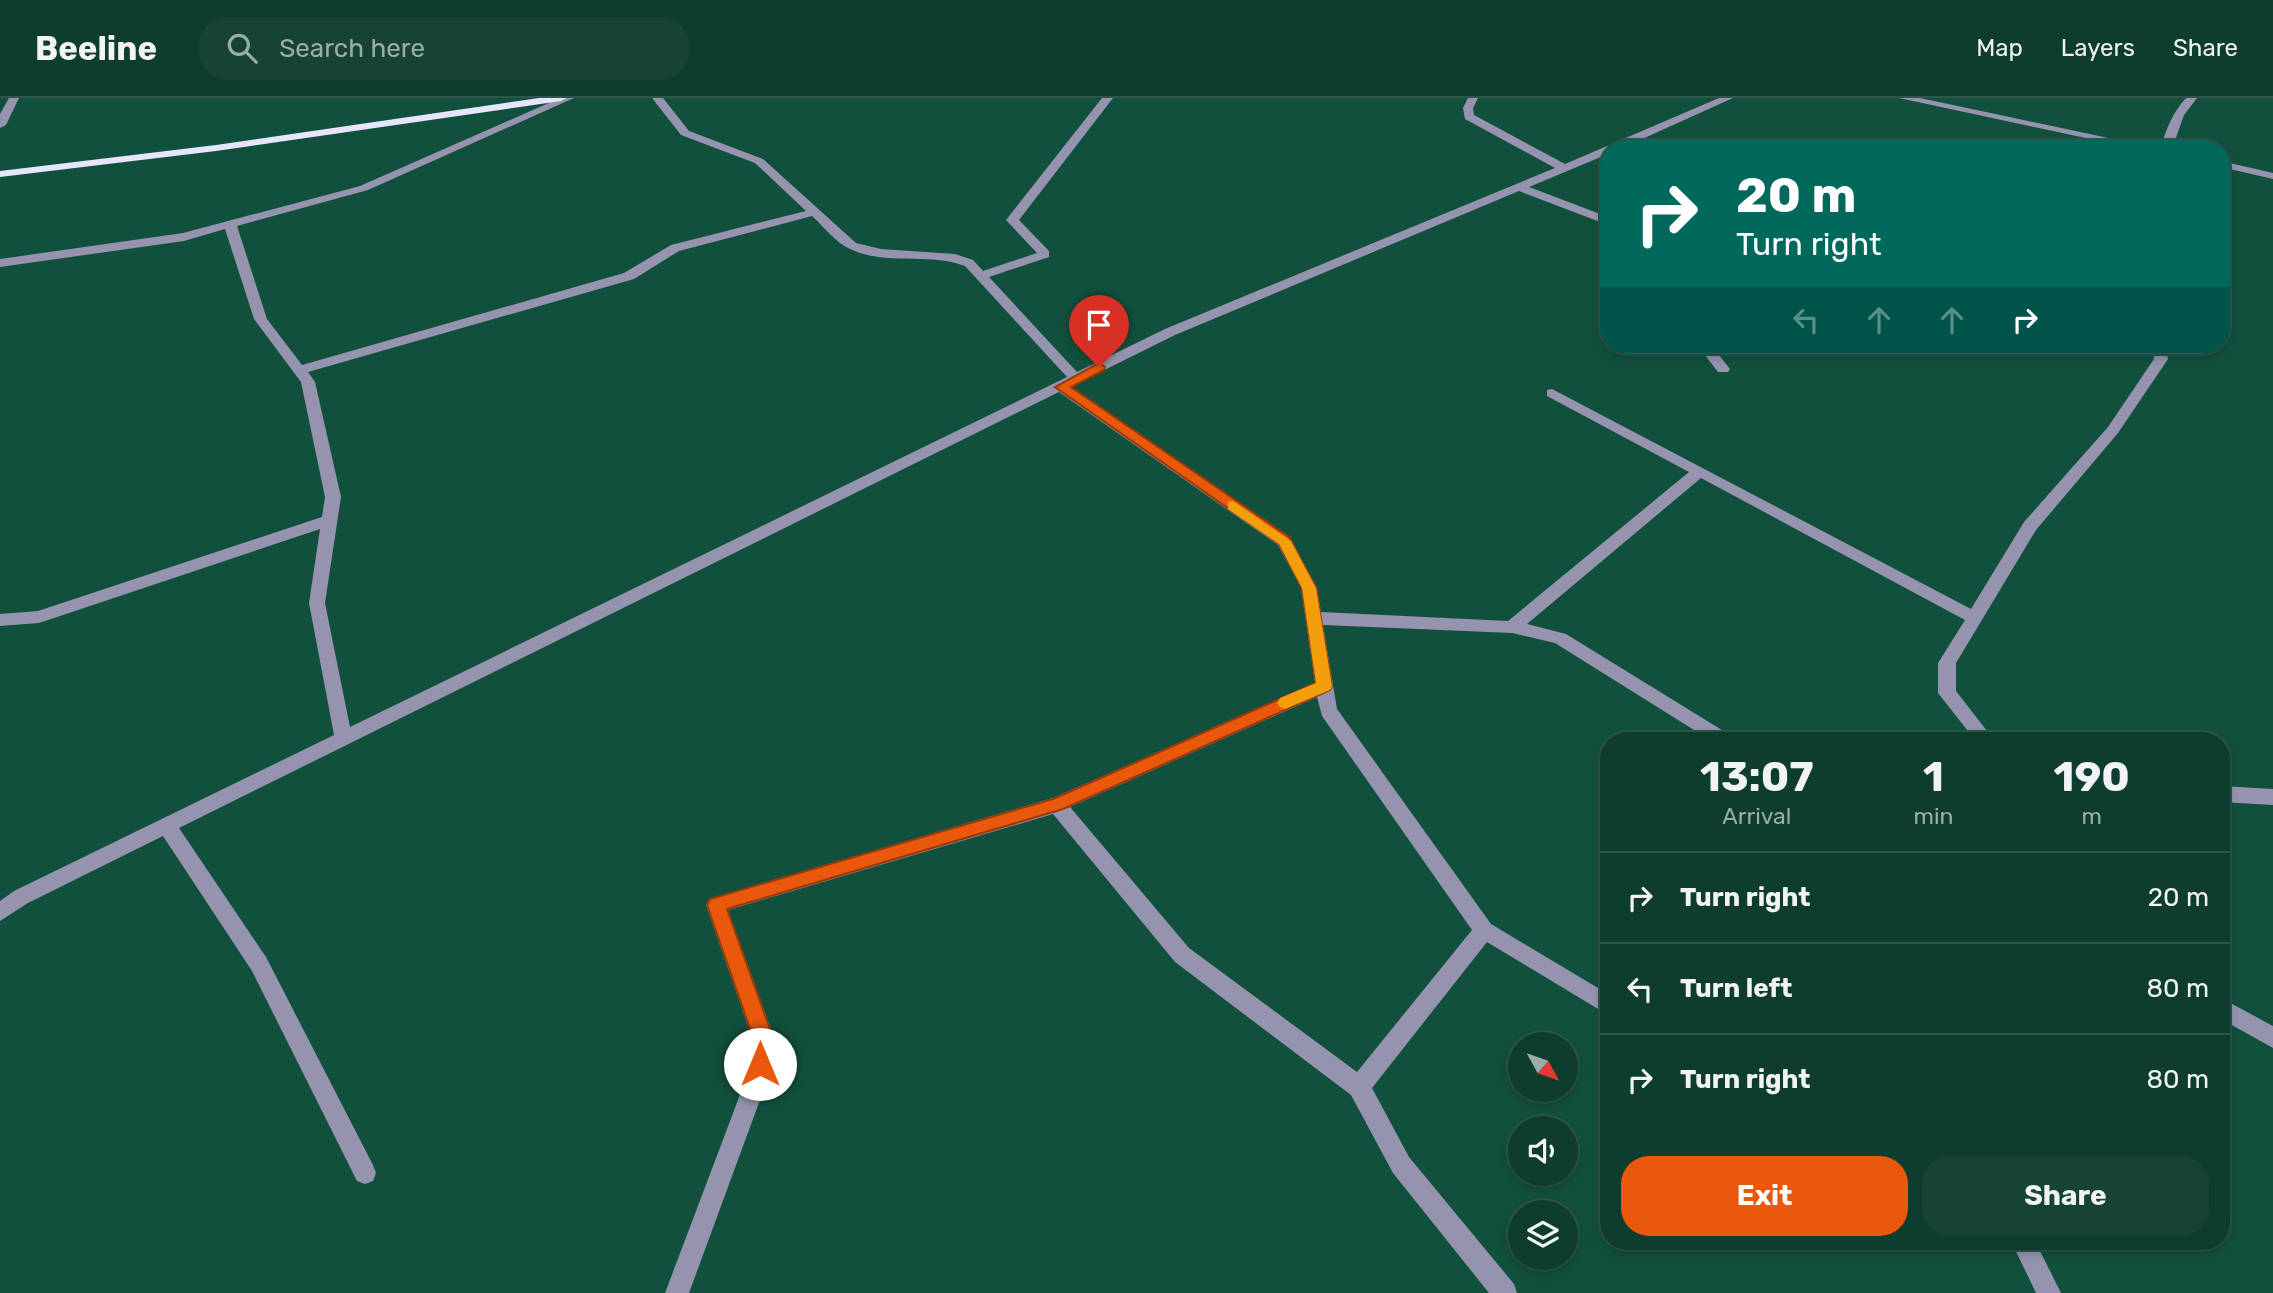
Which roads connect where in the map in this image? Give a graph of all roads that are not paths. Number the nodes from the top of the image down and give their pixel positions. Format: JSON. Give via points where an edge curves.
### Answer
{"nodes":[{"id":1,"x":14,"y":98,"type":"edge"},
{"id":2,"x":561,"y":98,"type":"edge"},
{"id":3,"x":569,"y":98,"type":"edge"},
{"id":4,"x":657,"y":98,"type":"edge"},
{"id":5,"x":1108,"y":98,"type":"edge"},
{"id":6,"x":1473,"y":98,"type":"edge"},
{"id":7,"x":1728,"y":98,"type":"edge"},
{"id":8,"x":1904,"y":98,"type":"edge"},
{"id":9,"x":2192,"y":98,"type":"edge"},
{"id":10,"x":0,"y":125,"type":"edge"},
{"id":11,"x":1630,"y":140,"type":"edge"},
{"id":12,"x":2111,"y":140,"type":"edge"},
{"id":13,"x":2169,"y":140,"type":"edge"},
{"id":14,"x":1600,"y":153,"type":"edge"},
{"id":15,"x":2230,"y":166,"type":"edge"},
{"id":16,"x":1564,"y":168,"type":"junction"},
{"id":17,"x":0,"y":174,"type":"edge"},
{"id":18,"x":2273,"y":176,"type":"edge"},
{"id":19,"x":1518,"y":187,"type":"junction"},
{"id":20,"x":815,"y":212,"type":"junction"},
{"id":21,"x":1600,"y":217,"type":"edge"},
{"id":22,"x":230,"y":225,"type":"junction"},
{"id":23,"x":0,"y":263,"type":"edge"},
{"id":24,"x":980,"y":276,"type":"junction"},
{"id":25,"x":1711,"y":354,"type":"edge"},
{"id":26,"x":2160,"y":354,"type":"edge"},
{"id":27,"x":1723,"y":369,"type":"dead end"},
{"id":28,"x":299,"y":370,"type":"junction"},
{"id":29,"x":1069,"y":383,"type":"junction"},
{"id":30,"x":1552,"y":393,"type":"dead end"},
{"id":31,"x":1700,"y":471,"type":"junction"},
{"id":32,"x":330,"y":520,"type":"junction"},
{"id":33,"x":1314,"y":618,"type":"junction"},
{"id":34,"x":1975,"y":618,"type":"junction"},
{"id":35,"x":0,"y":620,"type":"edge"},
{"id":36,"x":1512,"y":627,"type":"junction"},
{"id":37,"x":1324,"y":686,"type":"junction"},
{"id":38,"x":1711,"y":732,"type":"edge"},
{"id":39,"x":1979,"y":732,"type":"edge"},
{"id":40,"x":344,"y":739,"type":"junction"},
{"id":41,"x":2230,"y":792,"type":"edge"},
{"id":42,"x":2273,"y":797,"type":"edge"},
{"id":43,"x":1057,"y":804,"type":"junction"},
{"id":44,"x":167,"y":826,"type":"junction"},
{"id":45,"x":0,"y":912,"type":"edge"},
{"id":46,"x":1484,"y":930,"type":"junction"},
{"id":47,"x":1600,"y":1000,"type":"edge"},
{"id":48,"x":2230,"y":1013,"type":"edge"},
{"id":49,"x":2273,"y":1038,"type":"edge"},
{"id":50,"x":1359,"y":1087,"type":"junction"},
{"id":51,"x":365,"y":1173,"type":"dead end"},
{"id":52,"x":2028,"y":1250,"type":"edge"},
{"id":53,"x":677,"y":1293,"type":"edge"},
{"id":54,"x":1505,"y":1293,"type":"edge"},
{"id":55,"x":2049,"y":1293,"type":"edge"}],
"edges":[{"from":1,"to":10,"type":"street"},
{"from":2,"to":17,"type":"main road"},
{"from":3,"to":22,"type":"street","via":[[365,188]]},
{"from":4,"to":20,"type":"street","via":[[684,133],[759,161]]},
{"from":5,"to":24,"type":"street","via":[[1012,220],[1045,254]]},
{"from":6,"to":16,"type":"street","via":[[1469,117]]},
{"from":7,"to":11,"type":"street"},
{"from":8,"to":12,"type":"street"},
{"from":9,"to":13,"type":"street","via":[[2182,107]]},
{"from":14,"to":16,"type":"street"},
{"from":15,"to":18,"type":"street"},
{"from":16,"to":19,"type":"street"},
{"from":19,"to":21,"type":"street"},
{"from":19,"to":29,"type":"street","via":[[1170,332]]},
{"from":20,"to":24,"type":"street","via":[[852,246],[868,252],[955,257],[969,263]]},
{"from":20,"to":28,"type":"street","via":[[675,248],[629,276]]},
{"from":22,"to":23,"type":"street","via":[[184,237]]},
{"from":22,"to":28,"type":"street","via":[[261,319]]},
{"from":24,"to":29,"type":"street"},
{"from":25,"to":27,"type":"street"},
{"from":26,"to":34,"type":"street","via":[[2161,359],[2113,430],[2030,526]]},
{"from":28,"to":32,"type":"street","via":[[308,382],[333,497]]},
{"from":29,"to":33,"type":"street","via":[[1284,541],[1309,588]]},
{"from":29,"to":40,"type":"street"},
{"from":30,"to":31,"type":"street"},
{"from":31,"to":34,"type":"street"},
{"from":31,"to":36,"type":"street"},
{"from":32,"to":35,"type":"street","via":[[39,617]]},
{"from":32,"to":40,"type":"street","via":[[317,603]]},
{"from":33,"to":36,"type":"street"},
{"from":33,"to":37,"type":"street"},
{"from":34,"to":39,"type":"street","via":[[1947,663],[1947,693]]},
{"from":36,"to":38,"type":"street","via":[[1560,638]]},
{"from":37,"to":43,"type":"street"},
{"from":37,"to":46,"type":"street","via":[[1328,711]]},
{"from":40,"to":44,"type":"street"},
{"from":41,"to":42,"type":"street"},
{"from":43,"to":50,"type":"street","via":[[1182,955]]},
{"from":43,"to":53,"type":"street","via":[[716,905],[766,1046]]},
{"from":44,"to":45,"type":"street","via":[[21,897]]},
{"from":44,"to":51,"type":"street","via":[[260,964]]},
{"from":46,"to":47,"type":"street"},
{"from":46,"to":50,"type":"street"},
{"from":48,"to":49,"type":"street"},
{"from":50,"to":54,"type":"street","via":[[1401,1165]]},
{"from":52,"to":55,"type":"street"}]}
